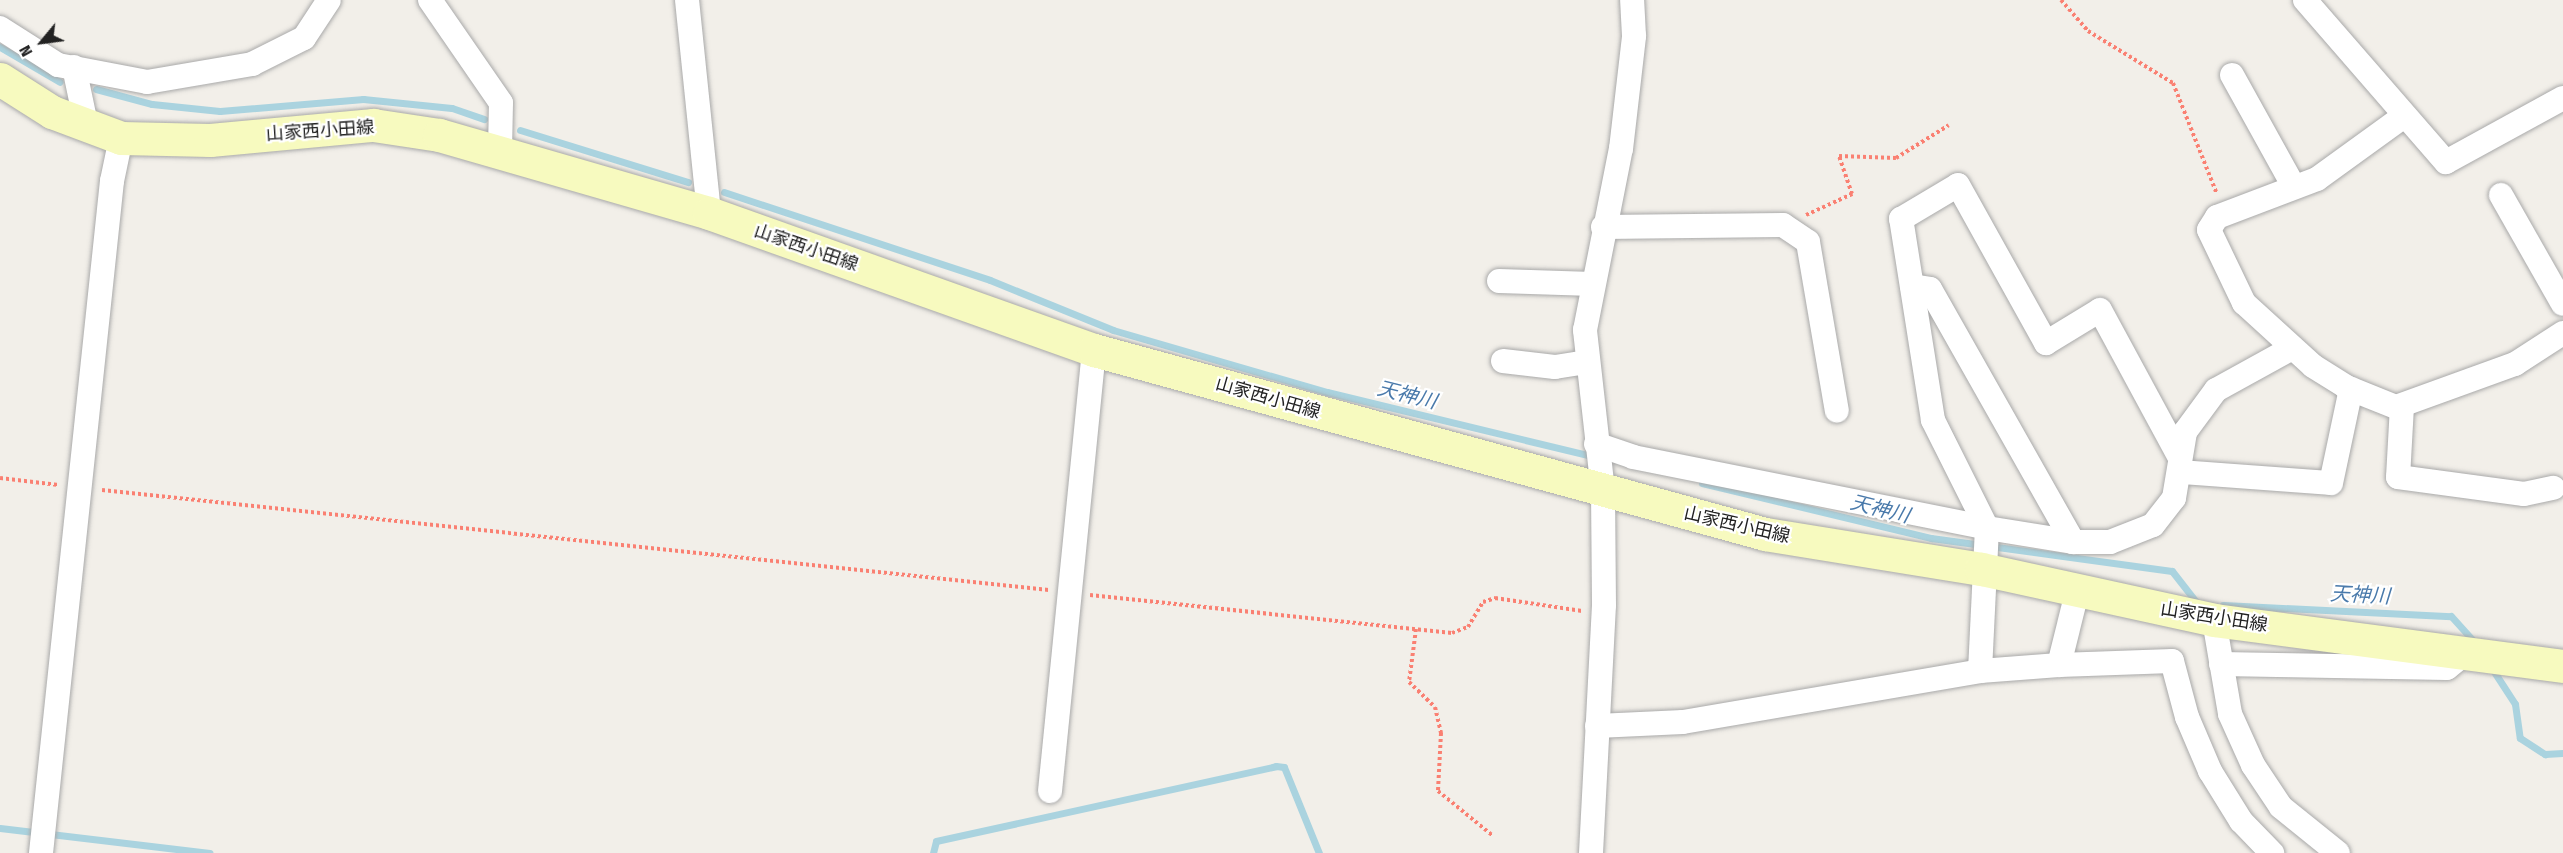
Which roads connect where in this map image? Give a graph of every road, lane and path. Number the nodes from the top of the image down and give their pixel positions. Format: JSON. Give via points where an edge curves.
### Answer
{"nodes":[{"id":1,"x":329,"y":0,"type":"edge"},
{"id":2,"x":430,"y":0,"type":"edge"},
{"id":3,"x":687,"y":0,"type":"edge"},
{"id":4,"x":1632,"y":0,"type":"edge"},
{"id":5,"x":2061,"y":0,"type":"edge"},
{"id":6,"x":2305,"y":0,"type":"edge"},
{"id":7,"x":0,"y":28,"type":"edge"},
{"id":8,"x":74,"y":67,"type":"junction"},
{"id":9,"x":2232,"y":75,"type":"dead end"},
{"id":10,"x":0,"y":79,"type":"edge"},
{"id":11,"x":2563,"y":98,"type":"edge"},
{"id":12,"x":2404,"y":116,"type":"junction"},
{"id":13,"x":86,"y":124,"type":"junction"},
{"id":14,"x":1949,"y":125,"type":"dead end"},
{"id":15,"x":121,"y":138,"type":"junction"},
{"id":16,"x":500,"y":151,"type":"junction"},
{"id":17,"x":2294,"y":188,"type":"junction"},
{"id":18,"x":2501,"y":195,"type":"dead end"},
{"id":19,"x":709,"y":213,"type":"junction"},
{"id":20,"x":2225,"y":214,"type":"junction"},
{"id":21,"x":1783,"y":225,"type":"junction"},
{"id":22,"x":1603,"y":226,"type":"junction"},
{"id":23,"x":1499,"y":281,"type":"dead end"},
{"id":24,"x":1593,"y":284,"type":"junction"},
{"id":25,"x":1912,"y":286,"type":"junction"},
{"id":26,"x":2563,"y":304,"type":"edge"},
{"id":27,"x":2563,"y":333,"type":"edge"},
{"id":28,"x":2292,"y":348,"type":"junction"},
{"id":29,"x":1094,"y":350,"type":"junction"},
{"id":30,"x":1503,"y":361,"type":"dead end"},
{"id":31,"x":1587,"y":362,"type":"junction"},
{"id":32,"x":2351,"y":389,"type":"junction"},
{"id":33,"x":2402,"y":406,"type":"junction"},
{"id":34,"x":1837,"y":411,"type":"dead end"},
{"id":35,"x":1596,"y":444,"type":"junction"},
{"id":36,"x":2179,"y":463,"type":"junction"},
{"id":37,"x":0,"y":478,"type":"edge"},
{"id":38,"x":79,"y":488,"type":"junction"},
{"id":39,"x":2553,"y":488,"type":"dead end"},
{"id":40,"x":1603,"y":491,"type":"junction"},
{"id":41,"x":1987,"y":528,"type":"junction"},
{"id":42,"x":2073,"y":542,"type":"junction"},
{"id":43,"x":1981,"y":569,"type":"junction"},
{"id":44,"x":1069,"y":592,"type":"junction"},
{"id":45,"x":2077,"y":592,"type":"junction"},
{"id":46,"x":1604,"y":605,"type":"junction"},
{"id":47,"x":2214,"y":620,"type":"junction"},
{"id":48,"x":1416,"y":629,"type":"junction"},
{"id":49,"x":2467,"y":651,"type":"junction"},
{"id":50,"x":2221,"y":664,"type":"junction"},
{"id":51,"x":2059,"y":665,"type":"junction"},
{"id":52,"x":2563,"y":666,"type":"edge"},
{"id":53,"x":1980,"y":671,"type":"junction"},
{"id":54,"x":1597,"y":726,"type":"junction"},
{"id":55,"x":1050,"y":791,"type":"dead end"},
{"id":56,"x":1492,"y":835,"type":"dead end"},
{"id":57,"x":41,"y":853,"type":"edge"},
{"id":58,"x":1591,"y":853,"type":"edge"},
{"id":59,"x":2272,"y":853,"type":"edge"},
{"id":60,"x":2338,"y":853,"type":"edge"}],
"edges":[{"from":1,"to":8,"type":"street","via":[[304,38],[252,64],[147,82]]},
{"from":2,"to":16,"type":"street","via":[[501,103]]},
{"from":3,"to":19,"type":"street"},
{"from":4,"to":22,"type":"street","via":[[1634,36],[1621,149]]},
{"from":5,"to":20,"type":"path","via":[[2088,31],[2173,82]]},
{"from":6,"to":12,"type":"street"},
{"from":7,"to":8,"type":"street","via":[[58,65]]},
{"from":8,"to":13,"type":"street"},
{"from":9,"to":17,"type":"street"},
{"from":10,"to":13,"type":"main road","name":"山家西小田線","via":[[52,112]]},
{"from":11,"to":12,"type":"street","via":[[2446,162]]},
{"from":12,"to":17,"type":"street","via":[[2317,178]]},
{"from":13,"to":15,"type":"main road","name":"山家西小田線"},
{"from":14,"to":21,"type":"path","via":[[1896,158],[1839,156],[1852,194]]},
{"from":15,"to":16,"type":"main road","name":"山家西小田線","via":[[210,140],[373,125]]},
{"from":15,"to":38,"type":"street"},
{"from":16,"to":19,"type":"main road","name":"山家西小田線"},
{"from":17,"to":20,"type":"street"},
{"from":18,"to":26,"type":"street"},
{"from":19,"to":29,"type":"main road","name":"山家西小田線"},
{"from":20,"to":28,"type":"street","via":[[2210,230],[2234,286],[2244,303]]},
{"from":21,"to":22,"type":"street"},
{"from":21,"to":34,"type":"street","via":[[1808,242]]},
{"from":22,"to":24,"type":"street"},
{"from":23,"to":24,"type":"street"},
{"from":24,"to":31,"type":"street","via":[[1585,330]]},
{"from":25,"to":36,"type":"street","via":[[1901,219],[1958,185],[2046,343],[2100,310]]},
{"from":25,"to":41,"type":"street","via":[[1933,420]]},
{"from":25,"to":42,"type":"street","via":[[1930,289]]},
{"from":27,"to":33,"type":"street","via":[[2515,364]]},
{"from":28,"to":32,"type":"street"},
{"from":28,"to":36,"type":"street","via":[[2216,390],[2185,432]]},
{"from":29,"to":40,"type":"main road","name":"山家西小田線"},
{"from":29,"to":44,"type":"street"},
{"from":30,"to":31,"type":"street","via":[[1555,367]]},
{"from":31,"to":35,"type":"street"},
{"from":32,"to":33,"type":"street"},
{"from":32,"to":36,"type":"street","via":[[2331,483]]},
{"from":33,"to":39,"type":"street","via":[[2398,477],[2524,494]]},
{"from":35,"to":40,"type":"street"},
{"from":35,"to":41,"type":"street","via":[[1633,457]]},
{"from":36,"to":42,"type":"street","via":[[2174,498],[2153,525],[2110,542]]},
{"from":37,"to":38,"type":"path"},
{"from":38,"to":44,"type":"path"},
{"from":38,"to":57,"type":"street"},
{"from":40,"to":43,"type":"main road","name":"山家西小田線","via":[[1765,534]]},
{"from":40,"to":46,"type":"street"},
{"from":41,"to":42,"type":"street"},
{"from":41,"to":43,"type":"street"},
{"from":43,"to":45,"type":"main road","name":"山家西小田線"},
{"from":43,"to":53,"type":"street"},
{"from":44,"to":48,"type":"path"},
{"from":44,"to":55,"type":"street"},
{"from":45,"to":47,"type":"main road","name":"山家西小田線"},
{"from":45,"to":51,"type":"street"},
{"from":46,"to":48,"type":"path","via":[[1586,612],[1495,598],[1483,602],[1477,616],[1460,630]]},
{"from":46,"to":54,"type":"street"},
{"from":47,"to":49,"type":"main road","name":"山家西小田線"},
{"from":47,"to":50,"type":"street"},
{"from":48,"to":56,"type":"path","via":[[1409,682],[1435,707],[1442,732],[1438,792]]},
{"from":49,"to":50,"type":"street","via":[[2447,668]]},
{"from":49,"to":52,"type":"main road","name":"山家西小田線"},
{"from":50,"to":60,"type":"street","via":[[2230,714],[2253,765],[2281,807]]},
{"from":51,"to":53,"type":"street"},
{"from":51,"to":59,"type":"street","via":[[2172,661],[2187,717],[2211,771],[2241,821]]},
{"from":53,"to":54,"type":"street","via":[[1683,722]]},
{"from":54,"to":58,"type":"street"}]}
